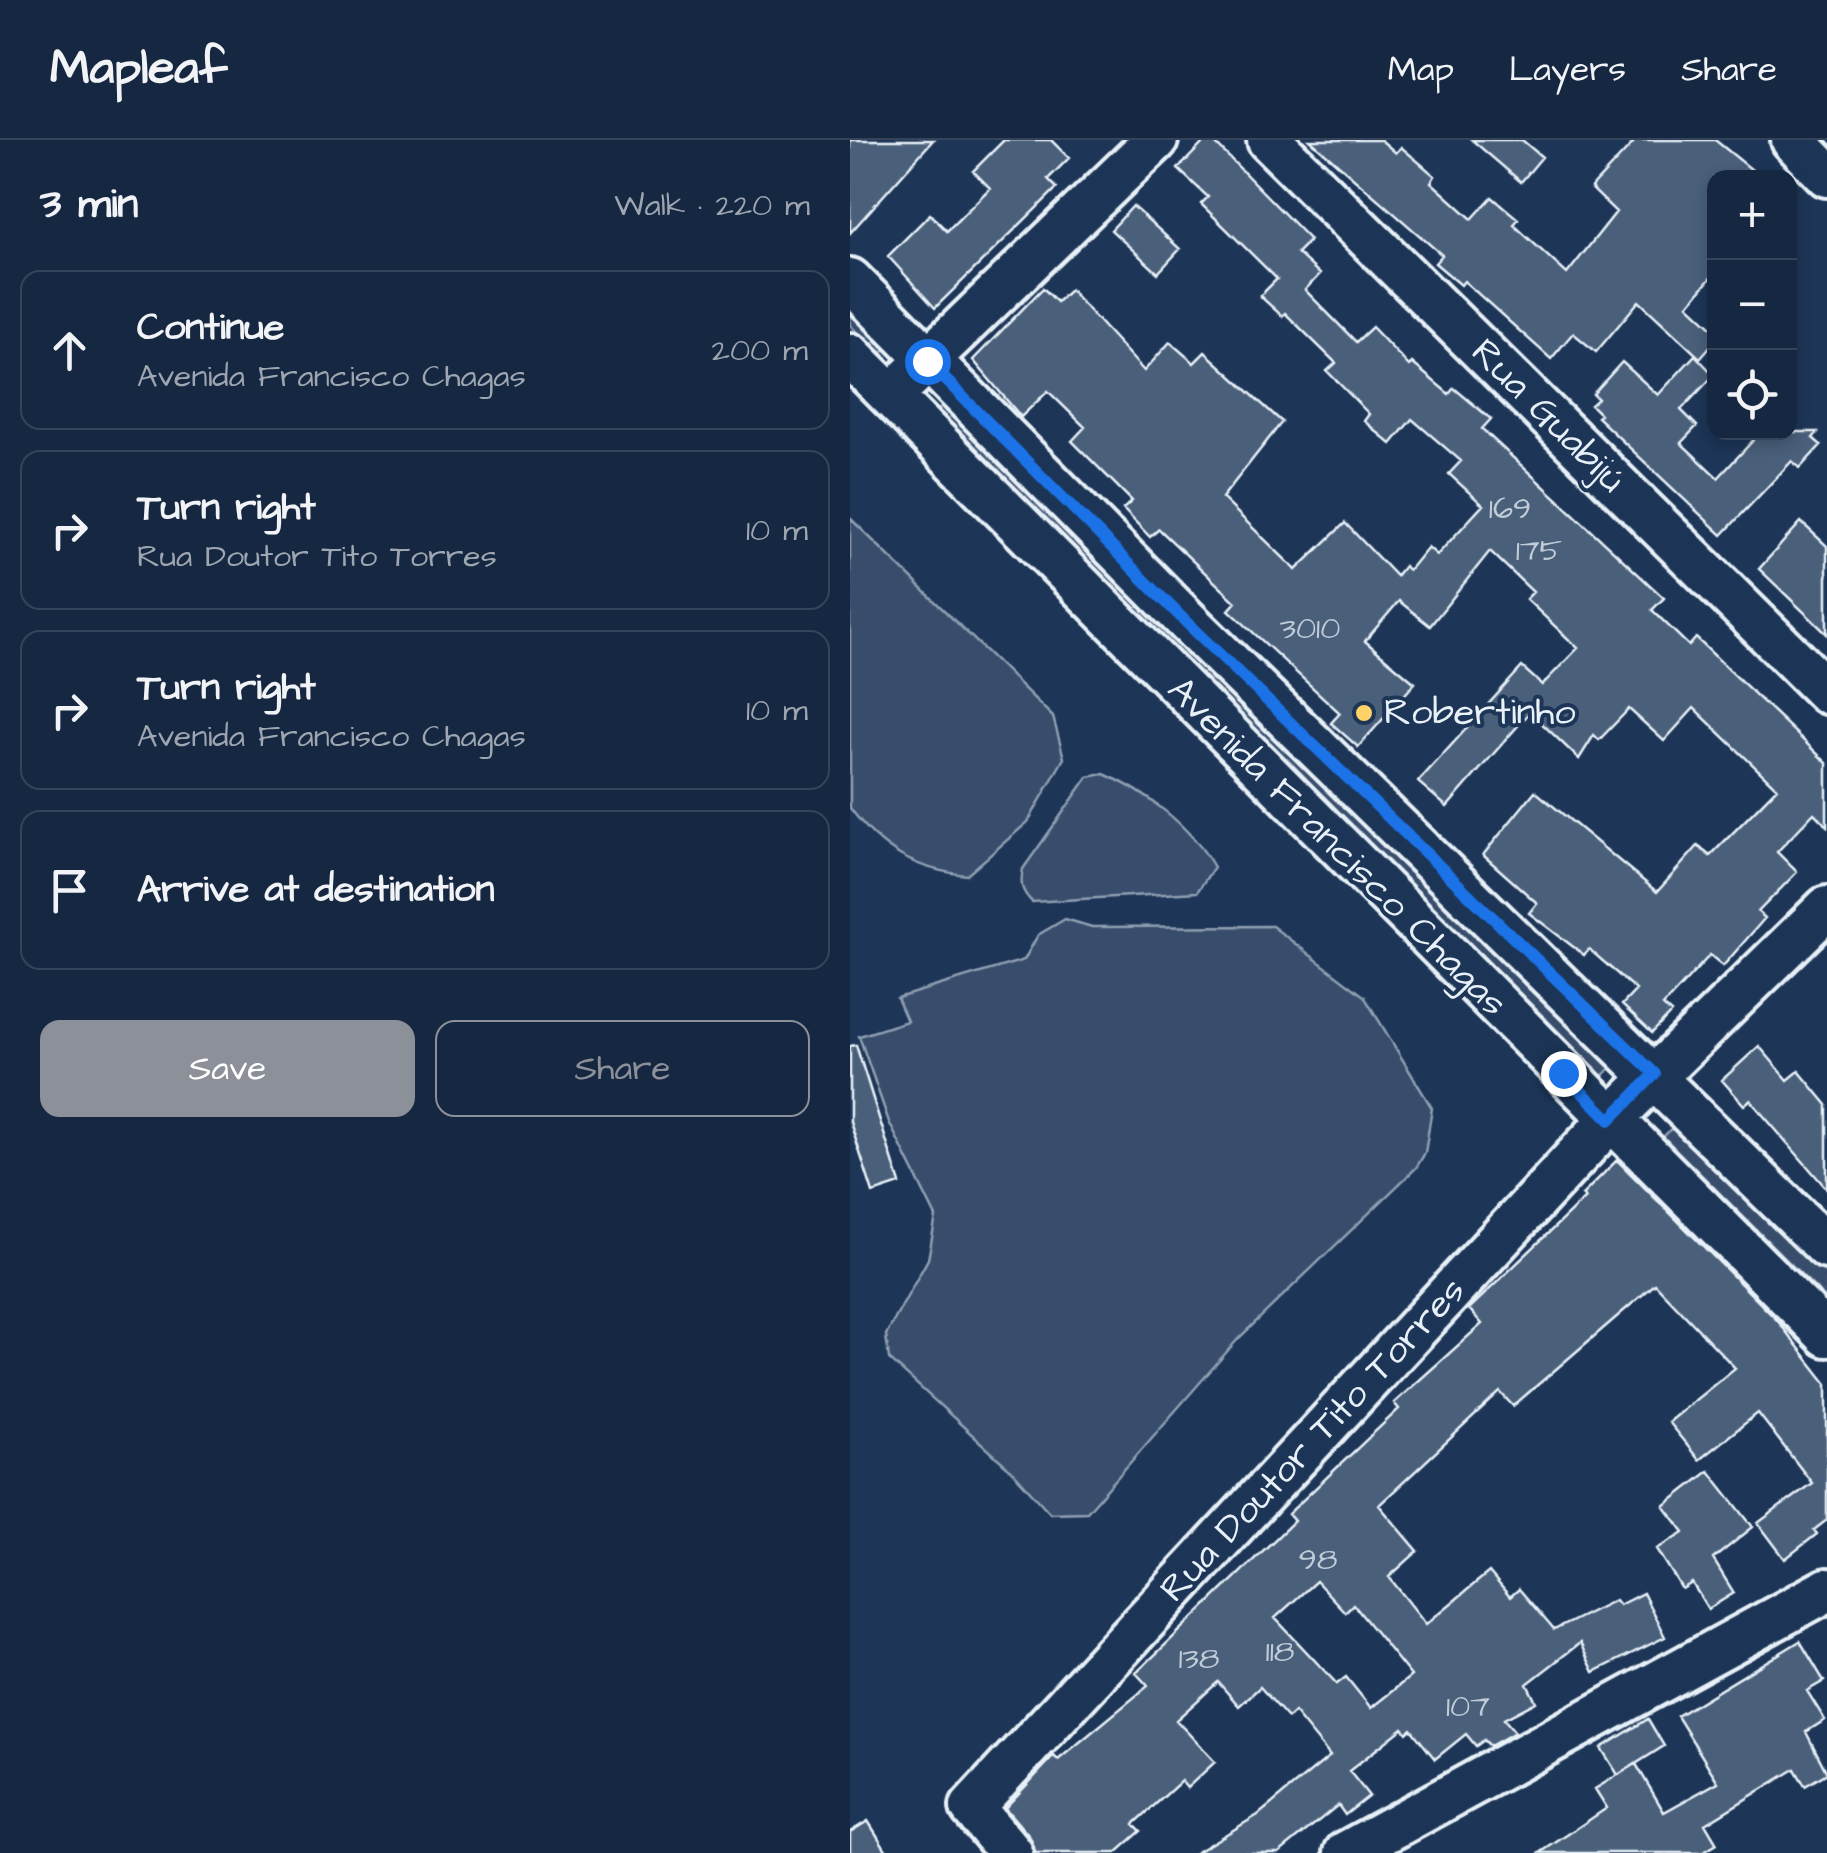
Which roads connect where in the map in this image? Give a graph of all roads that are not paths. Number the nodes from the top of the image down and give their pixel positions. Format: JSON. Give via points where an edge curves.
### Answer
{"nodes":[{"id":1,"x":1156,"y":140,"type":"edge"},
{"id":2,"x":1269,"y":140,"type":"edge"},
{"id":3,"x":1793,"y":140,"type":"edge"},
{"id":4,"x":1825,"y":171,"type":"edge"},
{"id":5,"x":850,"y":280,"type":"edge"},
{"id":6,"x":850,"y":355,"type":"edge"},
{"id":7,"x":927,"y":361,"type":"junction"},
{"id":8,"x":890,"y":397,"type":"junction"},
{"id":9,"x":1827,"y":692,"type":"edge"},
{"id":10,"x":1827,"y":908,"type":"edge"},
{"id":11,"x":1655,"y":1074,"type":"junction"},
{"id":12,"x":1610,"y":1120,"type":"junction"},
{"id":13,"x":1827,"y":1247,"type":"edge"},
{"id":14,"x":1827,"y":1335,"type":"edge"},
{"id":15,"x":1827,"y":1590,"type":"edge"},
{"id":16,"x":1011,"y":1853,"type":"edge"},
{"id":17,"x":1346,"y":1853,"type":"edge"}],
"edges":[{"from":1,"to":7,"type":"street"},
{"from":2,"to":9,"type":"street","name":"Rua Guabijú"},
{"from":3,"to":4,"type":"street"},
{"from":5,"to":7,"type":"street","name":"Avenida Francisco Chagas"},
{"from":6,"to":8,"type":"street","name":"Avenida Francisco Chagas"},
{"from":7,"to":8,"type":"street"},
{"from":7,"to":11,"type":"street","name":"Avenida Francisco Chagas","via":[[1190,626]]},
{"from":8,"to":12,"type":"street","name":"Avenida Francisco Chagas"},
{"from":10,"to":11,"type":"street","name":"Rua Doutor Tito Torres"},
{"from":11,"to":12,"type":"street","name":"Rua Doutor Tito Torres"},
{"from":11,"to":13,"type":"street","name":"Avenida Francisco Chagas"},
{"from":12,"to":14,"type":"street","name":"Avenida Francisco Chagas"},
{"from":12,"to":16,"type":"street","name":"Rua Doutor Tito Torres","via":[[972,1807]]},
{"from":15,"to":17,"type":"street"}]}
